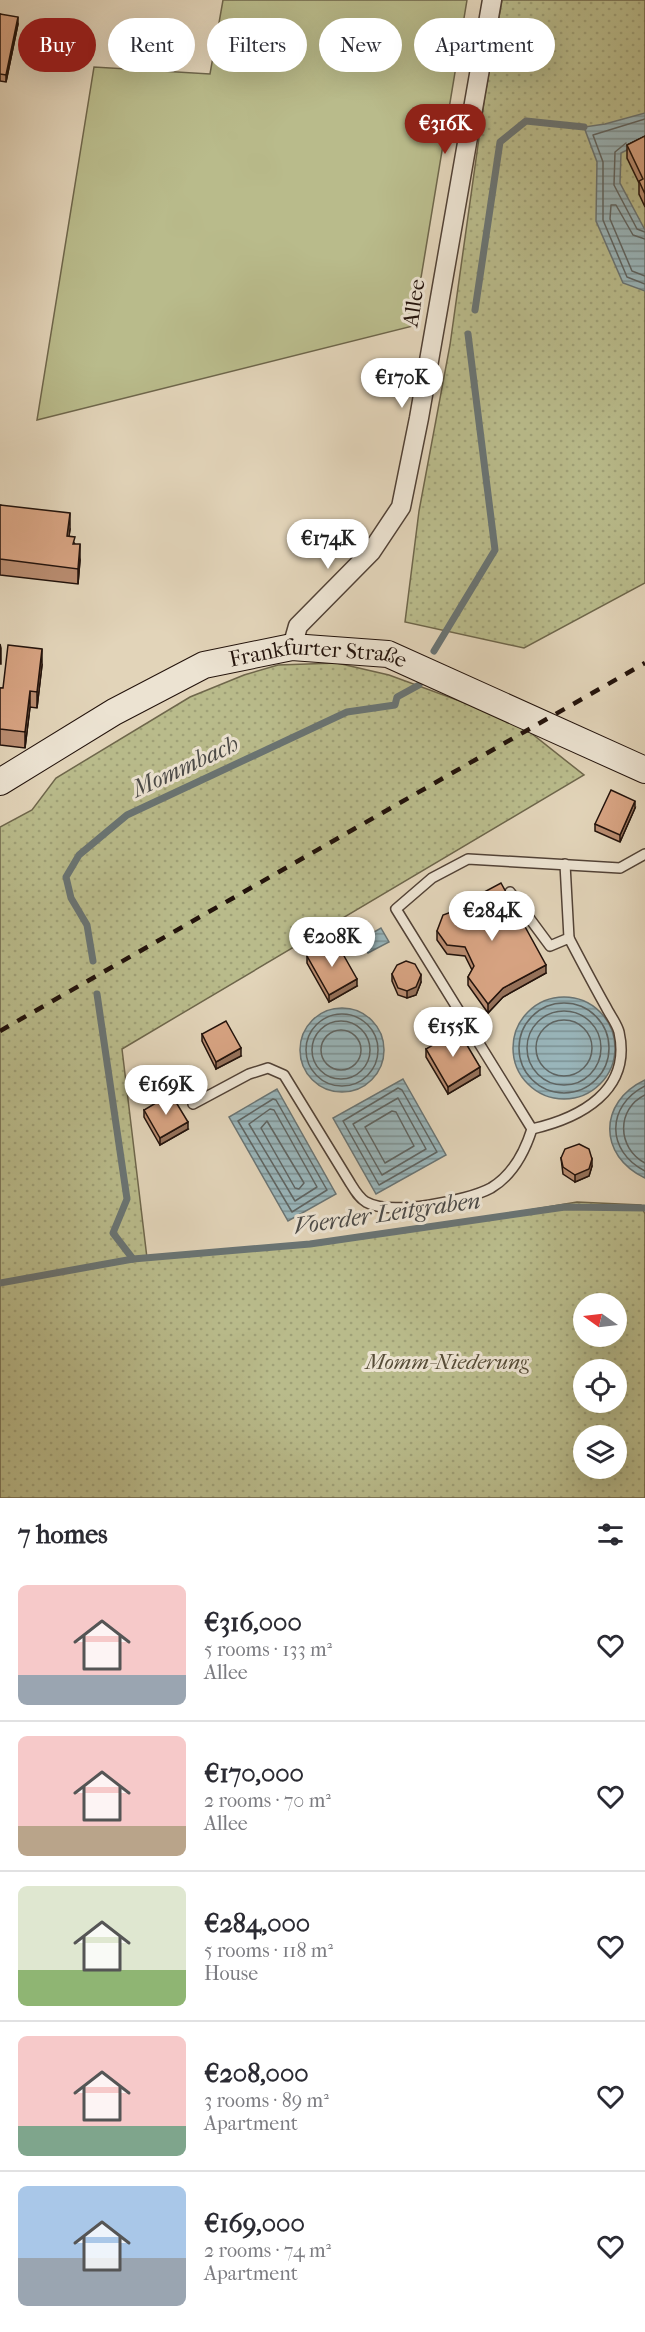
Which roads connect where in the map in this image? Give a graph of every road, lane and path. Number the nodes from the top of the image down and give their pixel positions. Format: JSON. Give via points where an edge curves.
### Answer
{"nodes":[{"id":1,"x":492,"y":0,"type":"edge"},
{"id":2,"x":292,"y":647,"type":"junction"},
{"id":3,"x":645,"y":770,"type":"edge"},
{"id":4,"x":0,"y":782,"type":"edge"},
{"id":5,"x":645,"y":854,"type":"edge"},
{"id":6,"x":565,"y":864,"type":"junction"},
{"id":7,"x":510,"y":892,"type":"dead end"},
{"id":8,"x":569,"y":938,"type":"junction"},
{"id":9,"x":193,"y":1104,"type":"dead end"},
{"id":10,"x":532,"y":1129,"type":"junction"}],
"edges":[{"from":1,"to":2,"type":"street","name":"Allee","via":[[400,507],[371,552],[298,626]]},
{"from":2,"to":3,"type":"main road","name":"Frankfurter Straße","via":[[388,654]]},
{"from":2,"to":4,"type":"main road","name":"Frankfurter Straße","via":[[204,664],[114,712]]},
{"from":5,"to":6,"type":"lane","via":[[620,868]]},
{"from":6,"to":8,"type":"lane"},
{"from":6,"to":10,"type":"lane","via":[[468,859],[432,878],[396,909]]},
{"from":7,"to":8,"type":"lane","via":[[550,946]]},
{"from":8,"to":10,"type":"lane","via":[[618,1031],[620,1060],[608,1092],[591,1106],[556,1123]]},
{"from":9,"to":10,"type":"lane","via":[[268,1068],[285,1075],[358,1196],[367,1203],[396,1209],[438,1204],[491,1188],[514,1167]]}]}
